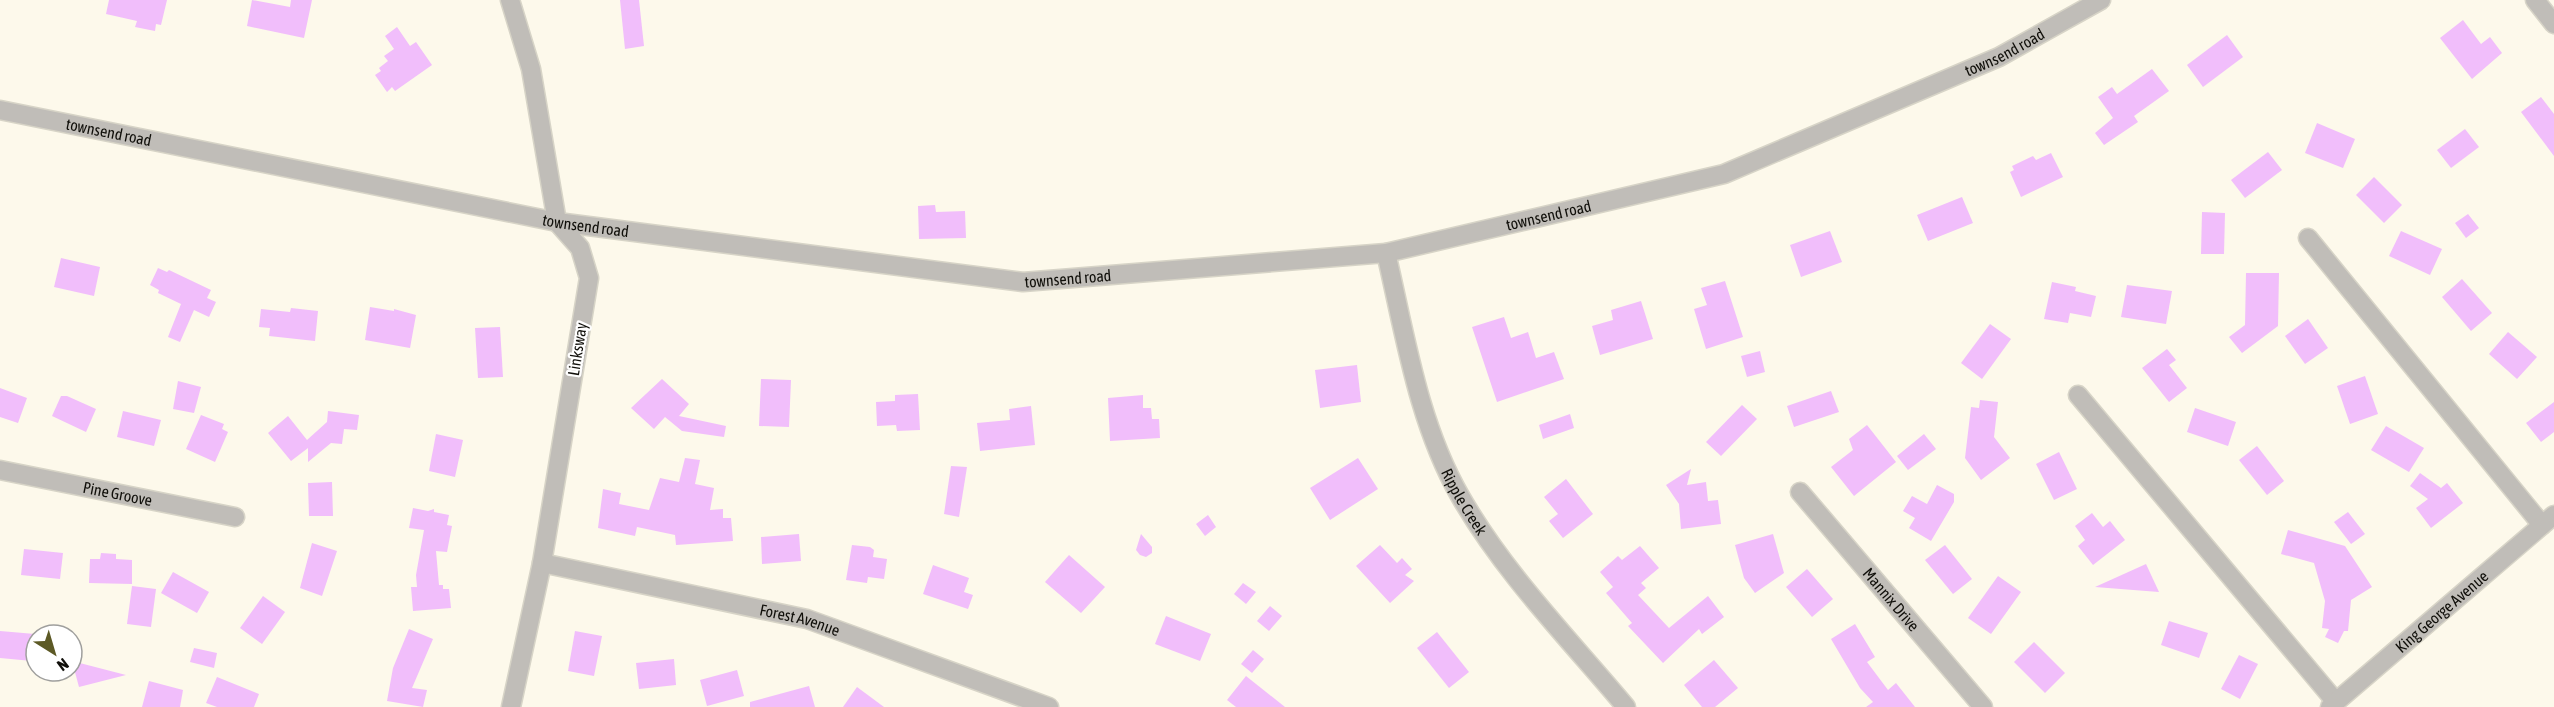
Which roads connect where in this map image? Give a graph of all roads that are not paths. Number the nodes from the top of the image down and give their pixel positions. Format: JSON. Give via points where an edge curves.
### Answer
{"nodes":[{"id":1,"x":510,"y":0,"type":"edge"},
{"id":2,"x":2101,"y":0,"type":"edge"},
{"id":3,"x":2535,"y":0,"type":"edge"},
{"id":4,"x":2554,"y":24,"type":"edge"},
{"id":5,"x":0,"y":110,"type":"edge"},
{"id":6,"x":557,"y":222,"type":"junction"},
{"id":7,"x":2308,"y":238,"type":"dead end"},
{"id":8,"x":1386,"y":253,"type":"junction"},
{"id":9,"x":2078,"y":395,"type":"dead end"},
{"id":10,"x":0,"y":470,"type":"edge"},
{"id":11,"x":1800,"y":492,"type":"dead end"},
{"id":12,"x":235,"y":517,"type":"dead end"},
{"id":13,"x":2548,"y":520,"type":"edge"},
{"id":14,"x":542,"y":563,"type":"junction"},
{"id":15,"x":2333,"y":705,"type":"edge"},
{"id":16,"x":511,"y":707,"type":"edge"},
{"id":17,"x":1049,"y":707,"type":"edge"},
{"id":18,"x":1626,"y":707,"type":"edge"},
{"id":19,"x":1983,"y":707,"type":"edge"}],
"edges":[{"from":1,"to":6,"type":"street","via":[[531,69]]},
{"from":2,"to":8,"type":"street","name":"townsend road","via":[[1999,57],[1724,174]]},
{"from":3,"to":4,"type":"street"},
{"from":5,"to":6,"type":"street","name":"townsend road"},
{"from":6,"to":8,"type":"street","name":"townsend road","via":[[1023,282]]},
{"from":6,"to":14,"type":"street","name":"Linksway","via":[[580,248],[589,278]]},
{"from":7,"to":13,"type":"street"},
{"from":8,"to":18,"type":"street","name":"Ripple Creek","via":[[1426,420],[1460,495],[1505,564]]},
{"from":9,"to":15,"type":"street"},
{"from":10,"to":12,"type":"street","name":"Pine Groove"},
{"from":11,"to":19,"type":"street","name":"Mannix Drive"},
{"from":13,"to":15,"type":"street","name":"King George Avenue"},
{"from":14,"to":16,"type":"street","name":"Linksway"},
{"from":14,"to":17,"type":"street","name":"Forest Avenue","via":[[807,619]]}]}
